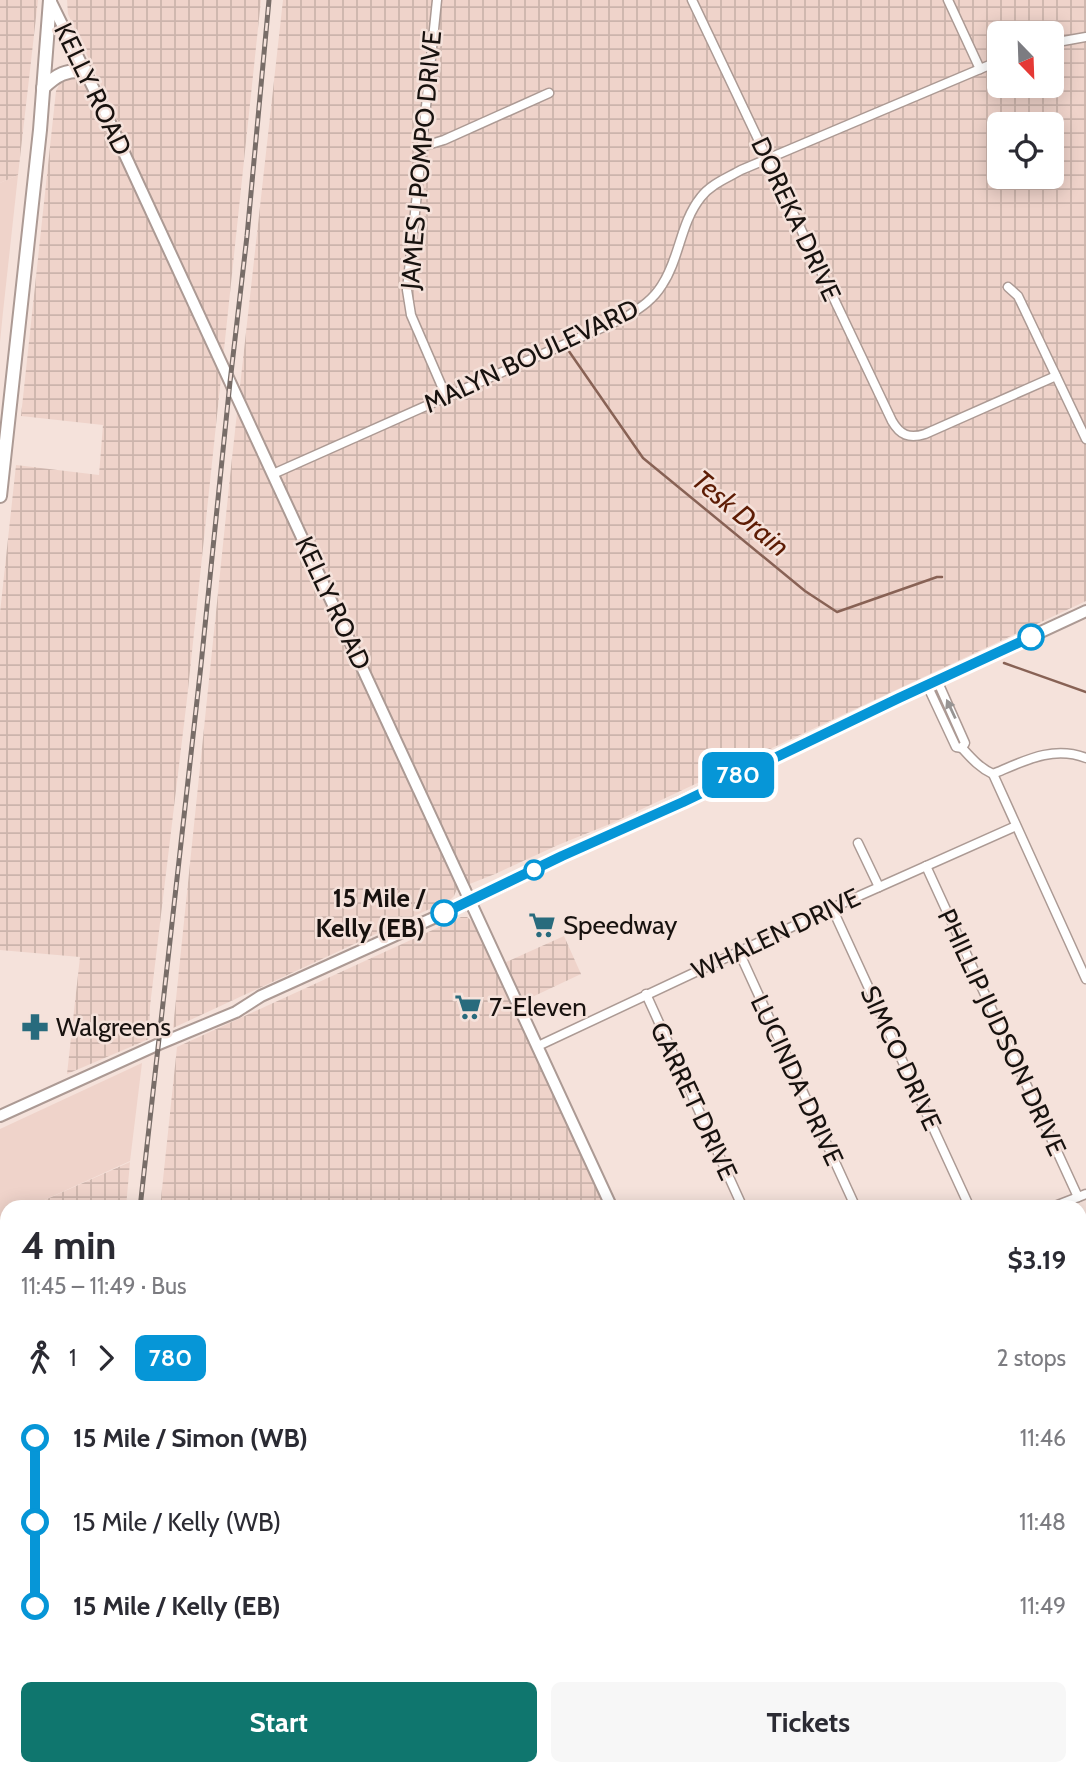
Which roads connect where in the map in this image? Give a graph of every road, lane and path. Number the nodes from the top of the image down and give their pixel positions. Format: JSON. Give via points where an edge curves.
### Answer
{"nodes":[{"id":1,"x":50,"y":0,"type":"edge"},
{"id":2,"x":437,"y":0,"type":"edge"},
{"id":3,"x":692,"y":0,"type":"edge"},
{"id":4,"x":947,"y":0,"type":"edge"},
{"id":5,"x":1086,"y":37,"type":"edge"},
{"id":6,"x":1064,"y":41,"type":"edge"},
{"id":7,"x":987,"y":66,"type":"edge"},
{"id":8,"x":980,"y":69,"type":"junction"},
{"id":9,"x":86,"y":71,"type":"junction"},
{"id":10,"x":43,"y":88,"type":"junction"},
{"id":11,"x":549,"y":93,"type":"dead end"},
{"id":12,"x":421,"y":147,"type":"junction"},
{"id":13,"x":767,"y":160,"type":"junction"},
{"id":14,"x":1008,"y":287,"type":"dead end"},
{"id":15,"x":1056,"y":376,"type":"junction"},
{"id":16,"x":446,"y":396,"type":"junction"},
{"id":17,"x":4,"y":431,"type":"edge"},
{"id":18,"x":1086,"y":439,"type":"edge"},
{"id":19,"x":273,"y":474,"type":"junction"},
{"id":20,"x":0,"y":496,"type":"edge"},
{"id":21,"x":1086,"y":611,"type":"edge"},
{"id":22,"x":932,"y":683,"type":"junction"},
{"id":23,"x":1086,"y":758,"type":"edge"},
{"id":24,"x":993,"y":774,"type":"junction"},
{"id":25,"x":1016,"y":826,"type":"junction"},
{"id":26,"x":858,"y":843,"type":"dead end"},
{"id":27,"x":926,"y":866,"type":"junction"},
{"id":28,"x":879,"y":887,"type":"junction"},
{"id":29,"x":471,"y":901,"type":"junction"},
{"id":30,"x":832,"y":908,"type":"junction"},
{"id":31,"x":739,"y":952,"type":"junction"},
{"id":32,"x":1086,"y":979,"type":"edge"},
{"id":33,"x":646,"y":994,"type":"junction"},
{"id":34,"x":538,"y":1046,"type":"junction"},
{"id":35,"x":0,"y":1116,"type":"edge"},
{"id":36,"x":1082,"y":1196,"type":"edge"},
{"id":37,"x":608,"y":1200,"type":"edge"},
{"id":38,"x":739,"y":1200,"type":"edge"},
{"id":39,"x":852,"y":1200,"type":"edge"},
{"id":40,"x":966,"y":1200,"type":"edge"}],
"edges":[{"from":1,"to":9,"type":"street","name":"KELLY ROAD"},
{"from":1,"to":10,"type":"main road"},
{"from":2,"to":12,"type":"street","name":"JAMES J POMPO DRIVE"},
{"from":3,"to":13,"type":"street","name":"DOREKA DRIVE"},
{"from":4,"to":8,"type":"street"},
{"from":5,"to":6,"type":"street"},
{"from":7,"to":8,"type":"street","name":"MALYN BOULEVARD"},
{"from":8,"to":13,"type":"street","name":"MALYN BOULEVARD"},
{"from":9,"to":10,"type":"main road","via":[[66,71]]},
{"from":9,"to":19,"type":"street","name":"KELLY ROAD"},
{"from":10,"to":17,"type":"main road"},
{"from":11,"to":12,"type":"street"},
{"from":12,"to":16,"type":"street","name":"JAMES J POMPO DRIVE","via":[[407,293],[411,314]]},
{"from":13,"to":15,"type":"street","name":"DOREKA DRIVE","via":[[892,421],[904,436],[925,433]]},
{"from":13,"to":16,"type":"street","name":"MALYN BOULEVARD","via":[[724,179],[701,197],[667,277],[639,309]]},
{"from":14,"to":15,"type":"street","via":[[1018,296]]},
{"from":15,"to":18,"type":"street"},
{"from":16,"to":19,"type":"street","name":"MALYN BOULEVARD"},
{"from":17,"to":20,"type":"main road"},
{"from":19,"to":29,"type":"street","name":"KELLY ROAD"},
{"from":21,"to":22,"type":"street"},
{"from":22,"to":24,"type":"street","via":[[965,743],[962,748]]},
{"from":22,"to":29,"type":"street"},
{"from":23,"to":24,"type":"street","via":[[1052,753]]},
{"from":24,"to":25,"type":"street"},
{"from":25,"to":27,"type":"street","name":"WHALEN DRIVE"},
{"from":25,"to":32,"type":"street"},
{"from":26,"to":28,"type":"street"},
{"from":27,"to":28,"type":"street","name":"WHALEN DRIVE"},
{"from":27,"to":36,"type":"street","name":"PHILLIP JUDSON DRIVE"},
{"from":28,"to":30,"type":"street","name":"WHALEN DRIVE"},
{"from":29,"to":34,"type":"street","name":"KELLY ROAD"},
{"from":29,"to":35,"type":"street"},
{"from":30,"to":31,"type":"street","name":"WHALEN DRIVE"},
{"from":30,"to":40,"type":"street","name":"SIMCO DRIVE"},
{"from":31,"to":33,"type":"street","name":"WHALEN DRIVE"},
{"from":31,"to":39,"type":"street","name":"LUCINDA DRIVE"},
{"from":33,"to":34,"type":"street","name":"WHALEN DRIVE"},
{"from":33,"to":38,"type":"street","name":"GARRET DRIVE"},
{"from":34,"to":37,"type":"street","name":"KELLY ROAD"}]}
